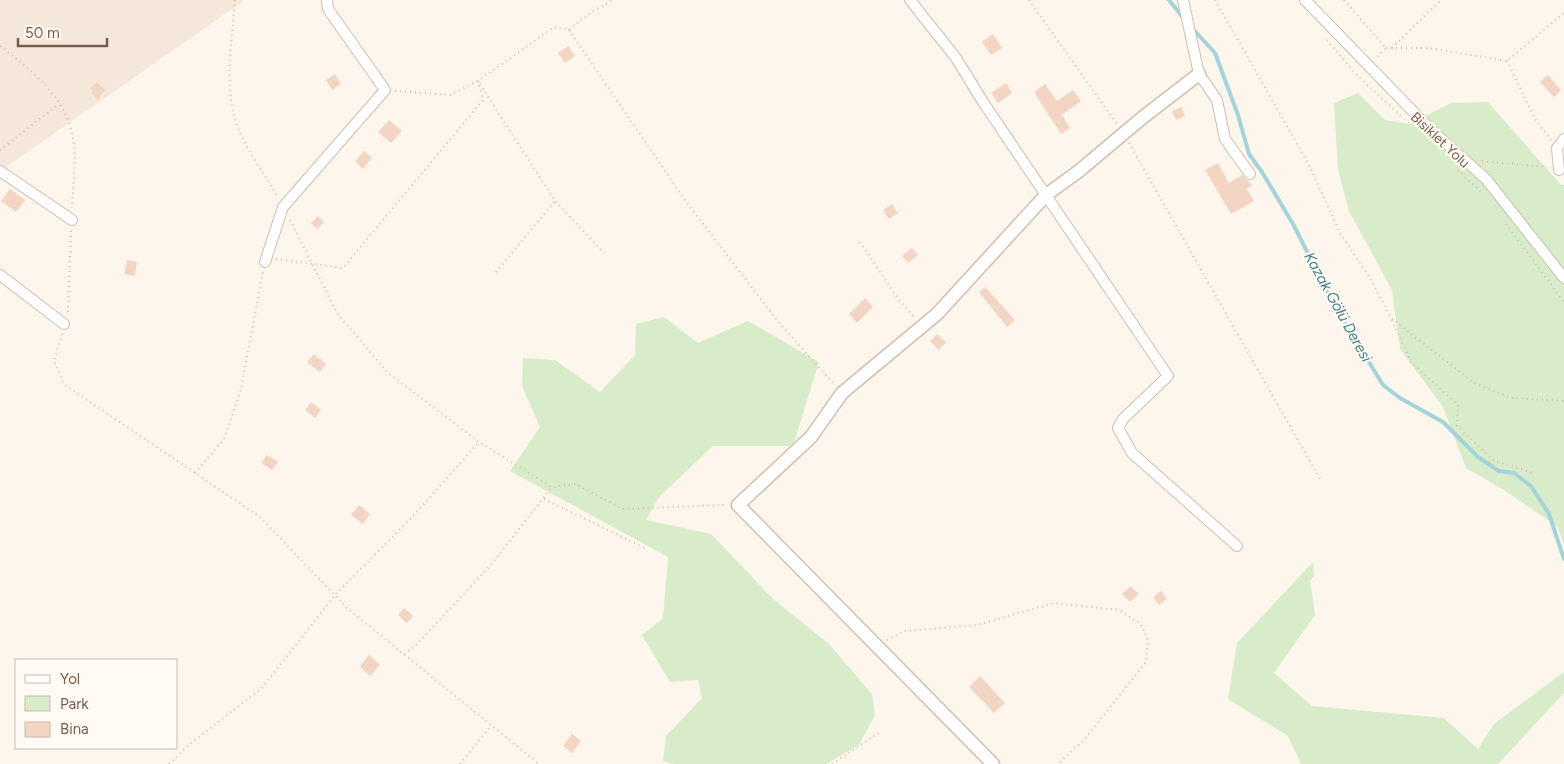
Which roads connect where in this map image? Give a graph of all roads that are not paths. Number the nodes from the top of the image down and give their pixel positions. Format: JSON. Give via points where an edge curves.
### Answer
{"nodes":[{"id":1,"x":327,"y":0,"type":"edge"},
{"id":2,"x":910,"y":0,"type":"edge"},
{"id":3,"x":1183,"y":0,"type":"edge"},
{"id":4,"x":1305,"y":0,"type":"edge"},
{"id":5,"x":1199,"y":74,"type":"junction"},
{"id":6,"x":1561,"y":143,"type":"edge"},
{"id":7,"x":1559,"y":170,"type":"road end"},
{"id":8,"x":0,"y":171,"type":"edge"},
{"id":9,"x":1250,"y":174,"type":"dead end"},
{"id":10,"x":1046,"y":195,"type":"junction"},
{"id":11,"x":72,"y":220,"type":"road end"},
{"id":12,"x":265,"y":262,"type":"road end"},
{"id":13,"x":0,"y":275,"type":"edge"},
{"id":14,"x":1564,"y":278,"type":"edge"},
{"id":15,"x":64,"y":324,"type":"road end"},
{"id":16,"x":1237,"y":546,"type":"dead end"},
{"id":17,"x":993,"y":764,"type":"edge"}],
"edges":[{"from":1,"to":12,"type":"street","via":[[328,9],[385,90],[283,207]]},
{"from":2,"to":10,"type":"street","via":[[956,58]]},
{"from":3,"to":5,"type":"street"},
{"from":4,"to":14,"type":"street","via":[[1432,131],[1486,179]]},
{"from":5,"to":9,"type":"street","via":[[1217,100],[1225,138]]},
{"from":5,"to":10,"type":"street"},
{"from":6,"to":7,"type":"street"},
{"from":8,"to":11,"type":"street"},
{"from":10,"to":16,"type":"street","via":[[1168,376],[1123,419],[1118,428],[1132,453]]},
{"from":10,"to":17,"type":"street","via":[[923,327],[842,393],[811,437],[738,505]]},
{"from":13,"to":15,"type":"street"}]}
